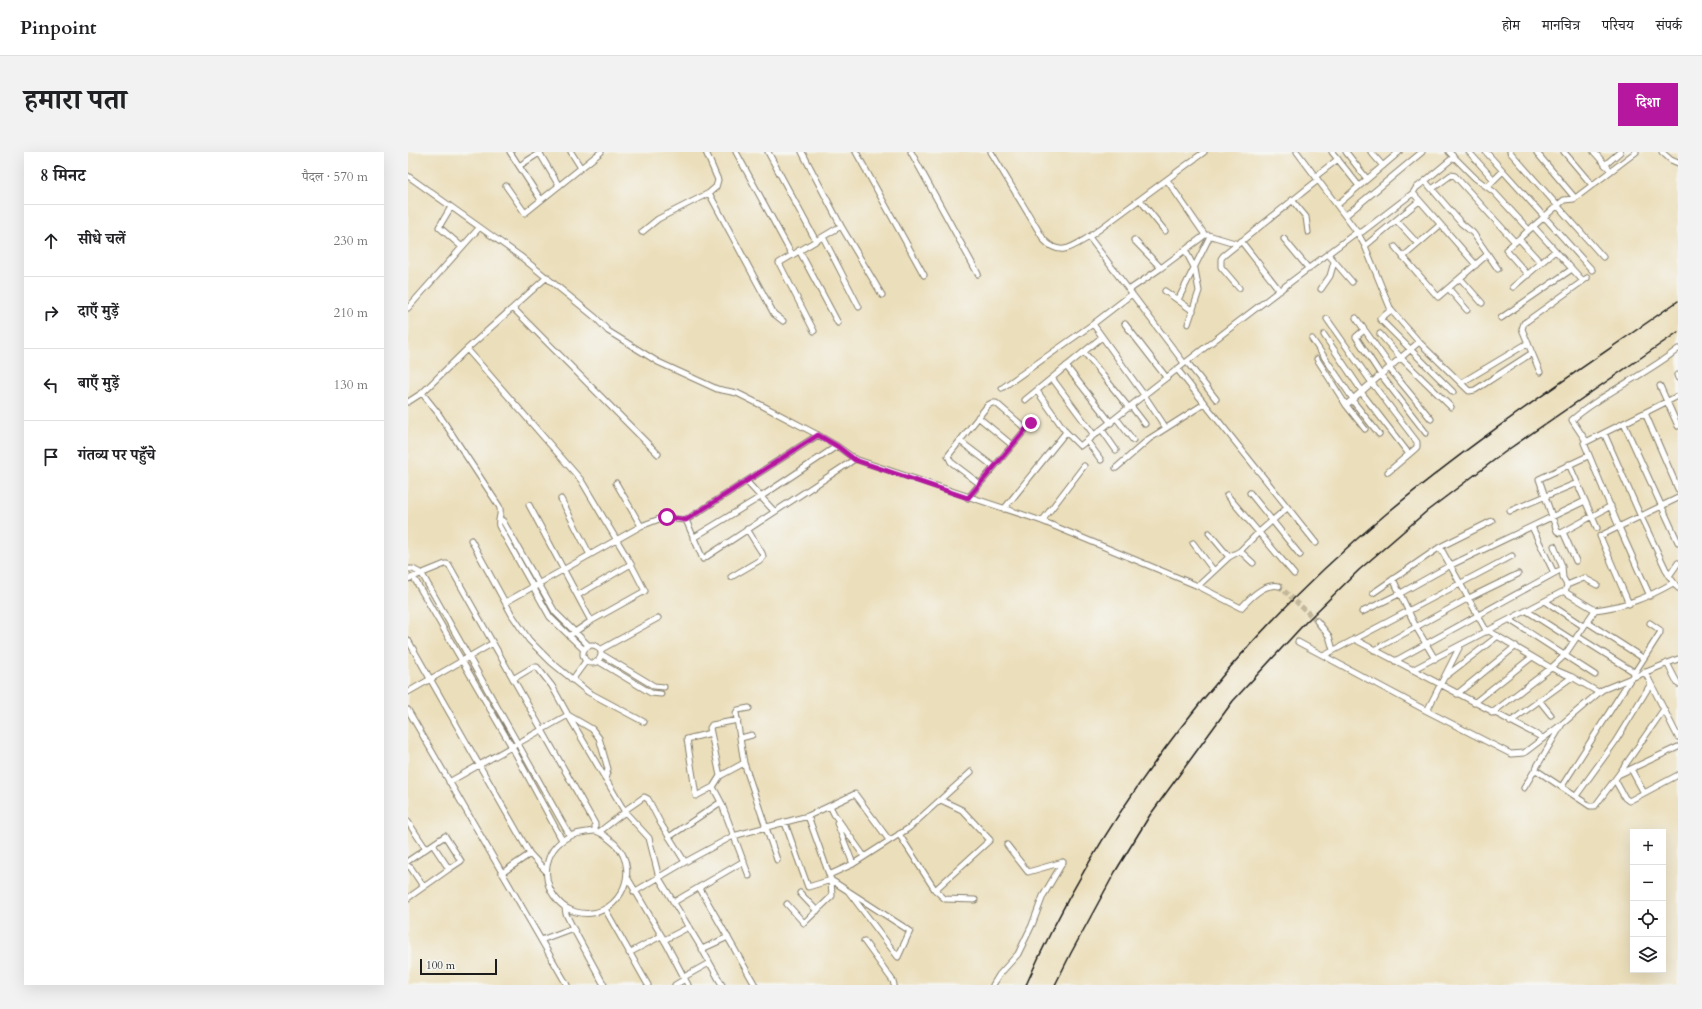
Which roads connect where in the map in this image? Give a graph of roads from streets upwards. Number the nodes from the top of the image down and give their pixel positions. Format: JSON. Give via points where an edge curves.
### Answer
{"nodes":[{"id":1,"x":510,"y":152,"type":"edge"},
{"id":2,"x":540,"y":152,"type":"edge"},
{"id":3,"x":571,"y":152,"type":"edge"},
{"id":4,"x":600,"y":152,"type":"edge"},
{"id":5,"x":706,"y":152,"type":"edge"},
{"id":6,"x":768,"y":152,"type":"edge"},
{"id":7,"x":802,"y":152,"type":"edge"},
{"id":8,"x":856,"y":152,"type":"edge"},
{"id":9,"x":911,"y":152,"type":"edge"},
{"id":10,"x":991,"y":152,"type":"edge"},
{"id":11,"x":1204,"y":152,"type":"edge"},
{"id":12,"x":1297,"y":152,"type":"edge"},
{"id":13,"x":1332,"y":152,"type":"edge"},
{"id":14,"x":1346,"y":152,"type":"edge"},
{"id":15,"x":1371,"y":152,"type":"edge"},
{"id":16,"x":1422,"y":152,"type":"edge"},
{"id":17,"x":1449,"y":152,"type":"edge"},
{"id":18,"x":1469,"y":152,"type":"edge"},
{"id":19,"x":1486,"y":152,"type":"edge"},
{"id":20,"x":1510,"y":152,"type":"edge"},
{"id":21,"x":1564,"y":152,"type":"edge"},
{"id":22,"x":1594,"y":152,"type":"edge"},
{"id":23,"x":1621,"y":152,"type":"edge"},
{"id":24,"x":1636,"y":152,"type":"edge"},
{"id":25,"x":1662,"y":152,"type":"edge"},
{"id":26,"x":738,"y":153,"type":"edge"},
{"id":27,"x":1397,"y":153,"type":"edge"},
{"id":28,"x":1537,"y":153,"type":"dead end"},
{"id":29,"x":1454,"y":158,"type":"junction"},
{"id":30,"x":1628,"y":158,"type":"junction"},
{"id":31,"x":1338,"y":159,"type":"junction"},
{"id":32,"x":1678,"y":163,"type":"edge"},
{"id":33,"x":1605,"y":165,"type":"junction"},
{"id":34,"x":519,"y":166,"type":"junction"},
{"id":35,"x":1383,"y":166,"type":"junction"},
{"id":36,"x":580,"y":168,"type":"junction"},
{"id":37,"x":1503,"y":171,"type":"junction"},
{"id":38,"x":1611,"y":171,"type":"junction"},
{"id":39,"x":408,"y":176,"type":"edge"},
{"id":40,"x":1317,"y":178,"type":"junction"},
{"id":41,"x":1367,"y":179,"type":"junction"},
{"id":42,"x":1167,"y":180,"type":"junction"},
{"id":43,"x":1494,"y":180,"type":"junction"},
{"id":44,"x":1425,"y":181,"type":"junction"},
{"id":45,"x":1592,"y":185,"type":"junction"},
{"id":46,"x":506,"y":186,"type":"dead end"},
{"id":47,"x":559,"y":186,"type":"junction"},
{"id":48,"x":1359,"y":186,"type":"junction"},
{"id":49,"x":1487,"y":187,"type":"junction"},
{"id":50,"x":1432,"y":189,"type":"junction"},
{"id":51,"x":709,"y":193,"type":"junction"},
{"id":52,"x":1413,"y":193,"type":"junction"},
{"id":53,"x":1575,"y":198,"type":"junction"},
{"id":54,"x":540,"y":200,"type":"junction"},
{"id":55,"x":1140,"y":200,"type":"junction"},
{"id":56,"x":1292,"y":200,"type":"junction"},
{"id":57,"x":1419,"y":202,"type":"junction"},
{"id":58,"x":1337,"y":205,"type":"junction"},
{"id":59,"x":1558,"y":205,"type":"junction"},
{"id":60,"x":451,"y":207,"type":"junction"},
{"id":61,"x":1345,"y":216,"type":"junction"},
{"id":62,"x":1544,"y":217,"type":"junction"},
{"id":63,"x":1396,"y":220,"type":"junction"},
{"id":64,"x":1440,"y":225,"type":"junction"},
{"id":65,"x":841,"y":226,"type":"junction"},
{"id":66,"x":479,"y":228,"type":"junction"},
{"id":67,"x":1531,"y":228,"type":"junction"},
{"id":68,"x":1165,"y":231,"type":"dead end"},
{"id":69,"x":642,"y":232,"type":"dead end"},
{"id":70,"x":1308,"y":232,"type":"dead end"},
{"id":71,"x":1357,"y":232,"type":"junction"},
{"id":72,"x":1208,"y":235,"type":"junction"},
{"id":73,"x":823,"y":237,"type":"junction"},
{"id":74,"x":1089,"y":237,"type":"junction"},
{"id":75,"x":1284,"y":239,"type":"dead end"},
{"id":76,"x":1134,"y":240,"type":"dead end"},
{"id":77,"x":1517,"y":240,"type":"junction"},
{"id":78,"x":816,"y":241,"type":"junction"},
{"id":79,"x":1240,"y":243,"type":"junction"},
{"id":80,"x":1418,"y":244,"type":"junction"},
{"id":81,"x":1365,"y":246,"type":"junction"},
{"id":82,"x":462,"y":247,"type":"junction"},
{"id":83,"x":1395,"y":247,"type":"dead end"},
{"id":84,"x":799,"y":250,"type":"junction"},
{"id":85,"x":1185,"y":250,"type":"junction"},
{"id":86,"x":1555,"y":251,"type":"junction"},
{"id":87,"x":1328,"y":254,"type":"junction"},
{"id":88,"x":1488,"y":254,"type":"junction"},
{"id":89,"x":792,"y":255,"type":"junction"},
{"id":90,"x":1403,"y":257,"type":"junction"},
{"id":91,"x":1603,"y":258,"type":"dead end"},
{"id":92,"x":1334,"y":262,"type":"junction"},
{"id":93,"x":1541,"y":263,"type":"junction"},
{"id":94,"x":1476,"y":265,"type":"junction"},
{"id":95,"x":1161,"y":268,"type":"junction"},
{"id":96,"x":1309,"y":268,"type":"junction"},
{"id":97,"x":1195,"y":269,"type":"junction"},
{"id":98,"x":1498,"y":269,"type":"dead end"},
{"id":99,"x":1572,"y":269,"type":"junction"},
{"id":100,"x":1592,"y":270,"type":"dead end"},
{"id":101,"x":978,"y":274,"type":"dead end"},
{"id":102,"x":924,"y":275,"type":"dead end"},
{"id":103,"x":1528,"y":275,"type":"junction"},
{"id":104,"x":547,"y":277,"type":"junction"},
{"id":105,"x":1460,"y":278,"type":"junction"},
{"id":106,"x":1352,"y":282,"type":"dead end"},
{"id":107,"x":1239,"y":288,"type":"dead end"},
{"id":108,"x":1513,"y":288,"type":"dead end"},
{"id":109,"x":1321,"y":289,"type":"dead end"},
{"id":110,"x":1449,"y":289,"type":"junction"},
{"id":111,"x":1165,"y":291,"type":"dead end"},
{"id":112,"x":1280,"y":291,"type":"junction"},
{"id":113,"x":1130,"y":292,"type":"junction"},
{"id":114,"x":882,"y":295,"type":"dead end"},
{"id":115,"x":1178,"y":300,"type":"junction"},
{"id":116,"x":1482,"y":303,"type":"dead end"},
{"id":117,"x":859,"y":307,"type":"dead end"},
{"id":118,"x":408,"y":308,"type":"edge"},
{"id":119,"x":513,"y":308,"type":"junction"},
{"id":120,"x":1391,"y":310,"type":"junction"},
{"id":121,"x":1467,"y":310,"type":"dead end"},
{"id":122,"x":1193,"y":311,"type":"junction"},
{"id":123,"x":1356,"y":318,"type":"dead end"},
{"id":124,"x":1501,"y":318,"type":"dead end"},
{"id":125,"x":1327,"y":319,"type":"dead end"},
{"id":126,"x":783,"y":321,"type":"dead end"},
{"id":127,"x":838,"y":323,"type":"dead end"},
{"id":128,"x":1093,"y":324,"type":"junction"},
{"id":129,"x":1126,"y":324,"type":"dead end"},
{"id":130,"x":1188,"y":324,"type":"dead end"},
{"id":131,"x":1364,"y":330,"type":"junction"},
{"id":132,"x":814,"y":331,"type":"dead end"},
{"id":133,"x":1380,"y":334,"type":"dead end"},
{"id":134,"x":1324,"y":335,"type":"dead end"},
{"id":135,"x":1102,"y":337,"type":"junction"},
{"id":136,"x":1312,"y":338,"type":"dead end"},
{"id":137,"x":1419,"y":342,"type":"junction"},
{"id":138,"x":1528,"y":343,"type":"junction"},
{"id":139,"x":467,"y":349,"type":"junction"},
{"id":140,"x":1678,"y":349,"type":"edge"},
{"id":141,"x":1410,"y":350,"type":"junction"},
{"id":142,"x":1084,"y":352,"type":"junction"},
{"id":143,"x":1532,"y":354,"type":"junction"},
{"id":144,"x":1401,"y":358,"type":"junction"},
{"id":145,"x":1317,"y":359,"type":"dead end"},
{"id":146,"x":1186,"y":362,"type":"junction"},
{"id":147,"x":1066,"y":366,"type":"junction"},
{"id":148,"x":1390,"y":367,"type":"junction"},
{"id":149,"x":1177,"y":369,"type":"junction"},
{"id":150,"x":1540,"y":372,"type":"dead end"},
{"id":151,"x":1381,"y":375,"type":"junction"},
{"id":152,"x":1166,"y":377,"type":"junction"},
{"id":153,"x":1052,"y":378,"type":"junction"},
{"id":154,"x":1372,"y":383,"type":"junction"},
{"id":155,"x":1461,"y":383,"type":"junction"},
{"id":156,"x":1660,"y":386,"type":"dead end"},
{"id":157,"x":1002,"y":388,"type":"dead end"},
{"id":158,"x":1037,"y":391,"type":"junction"},
{"id":159,"x":1362,"y":392,"type":"junction"},
{"id":160,"x":1453,"y":392,"type":"dead end"},
{"id":161,"x":422,"y":393,"type":"junction"},
{"id":162,"x":1144,"y":395,"type":"junction"},
{"id":163,"x":1678,"y":396,"type":"edge"},
{"id":164,"x":1216,"y":399,"type":"dead end"},
{"id":165,"x":1025,"y":400,"type":"dead end"},
{"id":166,"x":1352,"y":400,"type":"junction"},
{"id":167,"x":1668,"y":401,"type":"junction"},
{"id":168,"x":408,"y":402,"type":"edge"},
{"id":169,"x":1204,"y":404,"type":"junction"},
{"id":170,"x":1346,"y":405,"type":"junction"},
{"id":171,"x":1451,"y":406,"type":"dead end"},
{"id":172,"x":1130,"y":407,"type":"junction"},
{"id":173,"x":1645,"y":413,"type":"junction"},
{"id":174,"x":978,"y":418,"type":"junction"},
{"id":175,"x":1117,"y":419,"type":"junction"},
{"id":176,"x":1430,"y":419,"type":"dead end"},
{"id":177,"x":1031,"y":423,"type":"dead end"},
{"id":178,"x":1111,"y":423,"type":"junction"},
{"id":179,"x":1145,"y":424,"type":"dead end"},
{"id":180,"x":1624,"y":424,"type":"junction"},
{"id":181,"x":1678,"y":426,"type":"edge"},
{"id":182,"x":1166,"y":428,"type":"junction"},
{"id":183,"x":1026,"y":429,"type":"junction"},
{"id":184,"x":1365,"y":429,"type":"dead end"},
{"id":185,"x":1102,"y":430,"type":"junction"},
{"id":186,"x":1066,"y":432,"type":"junction"},
{"id":187,"x":1426,"y":433,"type":"dead end"},
{"id":188,"x":1604,"y":433,"type":"junction"},
{"id":189,"x":1378,"y":434,"type":"dead end"},
{"id":190,"x":818,"y":435,"type":"junction"},
{"id":191,"x":1094,"y":435,"type":"junction"},
{"id":192,"x":1133,"y":440,"type":"dead end"},
{"id":193,"x":960,"y":441,"type":"junction"},
{"id":194,"x":1087,"y":441,"type":"junction"},
{"id":195,"x":1586,"y":441,"type":"junction"},
{"id":196,"x":1012,"y":445,"type":"junction"},
{"id":197,"x":837,"y":446,"type":"junction"},
{"id":198,"x":1116,"y":450,"type":"dead end"},
{"id":199,"x":658,"y":454,"type":"dead end"},
{"id":200,"x":1409,"y":454,"type":"junction"},
{"id":201,"x":1588,"y":456,"type":"junction"},
{"id":202,"x":855,"y":460,"type":"junction"},
{"id":203,"x":1101,"y":460,"type":"dead end"},
{"id":204,"x":1569,"y":464,"type":"junction"},
{"id":205,"x":1084,"y":466,"type":"dead end"},
{"id":206,"x":994,"y":467,"type":"junction"},
{"id":207,"x":1116,"y":468,"type":"dead end"},
{"id":208,"x":1388,"y":472,"type":"dead end"},
{"id":209,"x":616,"y":482,"type":"dead end"},
{"id":210,"x":747,"y":482,"type":"junction"},
{"id":211,"x":1578,"y":483,"type":"junction"},
{"id":212,"x":980,"y":484,"type":"junction"},
{"id":213,"x":1678,"y":489,"type":"edge"},
{"id":214,"x":1250,"y":494,"type":"dead end"},
{"id":215,"x":1227,"y":495,"type":"dead end"},
{"id":216,"x":762,"y":496,"type":"junction"},
{"id":217,"x":1544,"y":497,"type":"junction"},
{"id":218,"x":968,"y":498,"type":"junction"},
{"id":219,"x":1678,"y":498,"type":"edge"},
{"id":220,"x":561,"y":499,"type":"dead end"},
{"id":221,"x":1585,"y":500,"type":"junction"},
{"id":222,"x":529,"y":505,"type":"dead end"},
{"id":223,"x":1611,"y":506,"type":"junction"},
{"id":224,"x":1662,"y":506,"type":"junction"},
{"id":225,"x":1287,"y":508,"type":"junction"},
{"id":226,"x":1004,"y":509,"type":"junction"},
{"id":227,"x":774,"y":511,"type":"junction"},
{"id":228,"x":1510,"y":511,"type":"dead end"},
{"id":229,"x":1551,"y":516,"type":"junction"},
{"id":230,"x":1592,"y":516,"type":"junction"},
{"id":231,"x":1640,"y":517,"type":"junction"},
{"id":232,"x":500,"y":518,"type":"junction"},
{"id":233,"x":686,"y":520,"type":"junction"},
{"id":234,"x":1042,"y":521,"type":"junction"},
{"id":235,"x":1272,"y":521,"type":"junction"},
{"id":236,"x":1492,"y":521,"type":"dead end"},
{"id":237,"x":640,"y":526,"type":"junction"},
{"id":238,"x":1532,"y":527,"type":"junction"},
{"id":239,"x":1619,"y":527,"type":"junction"},
{"id":240,"x":1597,"y":528,"type":"dead end"},
{"id":241,"x":747,"y":529,"type":"junction"},
{"id":242,"x":1563,"y":532,"type":"junction"},
{"id":243,"x":1209,"y":533,"type":"dead end"},
{"id":244,"x":1258,"y":533,"type":"junction"},
{"id":245,"x":693,"y":538,"type":"junction"},
{"id":246,"x":471,"y":540,"type":"dead end"},
{"id":247,"x":617,"y":540,"type":"junction"},
{"id":248,"x":1678,"y":542,"type":"edge"},
{"id":249,"x":1193,"y":543,"type":"dead end"},
{"id":250,"x":1316,"y":543,"type":"dead end"},
{"id":251,"x":1554,"y":546,"type":"dead end"},
{"id":252,"x":1440,"y":547,"type":"junction"},
{"id":253,"x":1240,"y":551,"type":"junction"},
{"id":254,"x":590,"y":555,"type":"junction"},
{"id":255,"x":1300,"y":555,"type":"dead end"},
{"id":256,"x":1512,"y":556,"type":"dead end"},
{"id":257,"x":1229,"y":557,"type":"junction"},
{"id":258,"x":1576,"y":561,"type":"dead end"},
{"id":259,"x":1253,"y":563,"type":"dead end"},
{"id":260,"x":1678,"y":563,"type":"edge"},
{"id":261,"x":631,"y":564,"type":"junction"},
{"id":262,"x":1449,"y":566,"type":"junction"},
{"id":263,"x":1562,"y":568,"type":"junction"},
{"id":264,"x":408,"y":569,"type":"edge"},
{"id":265,"x":564,"y":569,"type":"junction"},
{"id":266,"x":1214,"y":570,"type":"junction"},
{"id":267,"x":1554,"y":573,"type":"junction"},
{"id":268,"x":422,"y":574,"type":"junction"},
{"id":269,"x":1294,"y":574,"type":"dead end"},
{"id":270,"x":1518,"y":574,"type":"dead end"},
{"id":271,"x":1668,"y":576,"type":"junction"},
{"id":272,"x":730,"y":577,"type":"dead end"},
{"id":273,"x":414,"y":578,"type":"junction"},
{"id":274,"x":408,"y":579,"type":"edge"},
{"id":275,"x":1392,"y":579,"type":"junction"},
{"id":276,"x":538,"y":583,"type":"junction"},
{"id":277,"x":1674,"y":583,"type":"junction"},
{"id":278,"x":1459,"y":584,"type":"junction"},
{"id":279,"x":1567,"y":585,"type":"junction"},
{"id":280,"x":533,"y":586,"type":"junction"},
{"id":281,"x":1198,"y":586,"type":"junction"},
{"id":282,"x":1279,"y":586,"type":"dead end"},
{"id":283,"x":1597,"y":586,"type":"dead end"},
{"id":284,"x":1678,"y":588,"type":"edge"},
{"id":285,"x":1566,"y":592,"type":"junction"},
{"id":286,"x":1372,"y":593,"type":"dead end"},
{"id":287,"x":1399,"y":594,"type":"junction"},
{"id":288,"x":578,"y":595,"type":"junction"},
{"id":289,"x":1650,"y":596,"type":"junction"},
{"id":290,"x":1468,"y":599,"type":"junction"},
{"id":291,"x":1545,"y":601,"type":"junction"},
{"id":292,"x":506,"y":602,"type":"junction"},
{"id":293,"x":1629,"y":604,"type":"junction"},
{"id":294,"x":1596,"y":610,"type":"junction"},
{"id":295,"x":1527,"y":611,"type":"junction"},
{"id":296,"x":1362,"y":612,"type":"dead end"},
{"id":297,"x":1408,"y":612,"type":"junction"},
{"id":298,"x":1476,"y":616,"type":"junction"},
{"id":299,"x":658,"y":618,"type":"dead end"},
{"id":300,"x":1317,"y":620,"type":"tunnel mouth"},
{"id":301,"x":1510,"y":620,"type":"junction"},
{"id":302,"x":591,"y":621,"type":"junction"},
{"id":303,"x":1587,"y":622,"type":"junction"},
{"id":304,"x":1650,"y":623,"type":"dead end"},
{"id":305,"x":1583,"y":626,"type":"junction"},
{"id":306,"x":1416,"y":627,"type":"junction"},
{"id":307,"x":1488,"y":631,"type":"junction"},
{"id":308,"x":574,"y":632,"type":"junction"},
{"id":309,"x":569,"y":636,"type":"junction"},
{"id":310,"x":1498,"y":636,"type":"junction"},
{"id":311,"x":1575,"y":638,"type":"junction"},
{"id":312,"x":1354,"y":639,"type":"junction"},
{"id":313,"x":408,"y":640,"type":"edge"},
{"id":314,"x":1298,"y":642,"type":"dead end"},
{"id":315,"x":493,"y":643,"type":"junction"},
{"id":316,"x":1426,"y":644,"type":"junction"},
{"id":317,"x":589,"y":646,"type":"junction"},
{"id":318,"x":1460,"y":646,"type":"junction"},
{"id":319,"x":1516,"y":646,"type":"junction"},
{"id":320,"x":584,"y":650,"type":"junction"},
{"id":321,"x":1333,"y":650,"type":"junction"},
{"id":322,"x":1374,"y":650,"type":"junction"},
{"id":323,"x":410,"y":652,"type":"edge"},
{"id":324,"x":600,"y":652,"type":"junction"},
{"id":325,"x":1325,"y":655,"type":"junction"},
{"id":326,"x":1564,"y":656,"type":"junction"},
{"id":327,"x":469,"y":657,"type":"junction"},
{"id":328,"x":1532,"y":657,"type":"junction"},
{"id":329,"x":1643,"y":658,"type":"junction"},
{"id":330,"x":1435,"y":659,"type":"junction"},
{"id":331,"x":1678,"y":659,"type":"edge"},
{"id":332,"x":586,"y":661,"type":"junction"},
{"id":333,"x":598,"y":661,"type":"junction"},
{"id":334,"x":1395,"y":661,"type":"junction"},
{"id":335,"x":462,"y":662,"type":"junction"},
{"id":336,"x":1667,"y":663,"type":"junction"},
{"id":337,"x":1551,"y":668,"type":"junction"},
{"id":338,"x":1412,"y":670,"type":"junction"},
{"id":339,"x":1645,"y":672,"type":"junction"},
{"id":340,"x":1633,"y":674,"type":"junction"},
{"id":341,"x":1595,"y":675,"type":"dead end"},
{"id":342,"x":1445,"y":676,"type":"junction"},
{"id":343,"x":1572,"y":677,"type":"junction"},
{"id":344,"x":513,"y":679,"type":"junction"},
{"id":345,"x":430,"y":680,"type":"junction"},
{"id":346,"x":572,"y":680,"type":"junction"},
{"id":347,"x":1678,"y":684,"type":"edge"},
{"id":348,"x":1650,"y":685,"type":"junction"},
{"id":349,"x":1441,"y":686,"type":"junction"},
{"id":350,"x":664,"y":687,"type":"dead end"},
{"id":351,"x":408,"y":692,"type":"edge"},
{"id":352,"x":1598,"y":692,"type":"junction"},
{"id":353,"x":661,"y":694,"type":"dead end"},
{"id":354,"x":1457,"y":694,"type":"junction"},
{"id":355,"x":1539,"y":700,"type":"junction"},
{"id":356,"x":1474,"y":703,"type":"junction"},
{"id":357,"x":749,"y":708,"type":"dead end"},
{"id":358,"x":1664,"y":709,"type":"junction"},
{"id":359,"x":408,"y":710,"type":"edge"},
{"id":360,"x":1427,"y":711,"type":"junction"},
{"id":361,"x":1492,"y":713,"type":"junction"},
{"id":362,"x":568,"y":715,"type":"junction"},
{"id":363,"x":1551,"y":715,"type":"dead end"},
{"id":364,"x":738,"y":720,"type":"junction"},
{"id":365,"x":644,"y":722,"type":"dead end"},
{"id":366,"x":1510,"y":722,"type":"junction"},
{"id":367,"x":1562,"y":724,"type":"junction"},
{"id":368,"x":541,"y":730,"type":"junction"},
{"id":369,"x":711,"y":733,"type":"junction"},
{"id":370,"x":752,"y":735,"type":"dead end"},
{"id":371,"x":1678,"y":737,"type":"edge"},
{"id":372,"x":741,"y":738,"type":"junction"},
{"id":373,"x":1543,"y":738,"type":"junction"},
{"id":374,"x":518,"y":744,"type":"junction"},
{"id":375,"x":512,"y":747,"type":"junction"},
{"id":376,"x":1678,"y":747,"type":"edge"},
{"id":377,"x":744,"y":763,"type":"junction"},
{"id":378,"x":480,"y":766,"type":"junction"},
{"id":379,"x":1631,"y":769,"type":"junction"},
{"id":380,"x":1536,"y":770,"type":"junction"},
{"id":381,"x":971,"y":772,"type":"dead end"},
{"id":382,"x":1619,"y":774,"type":"junction"},
{"id":383,"x":1678,"y":775,"type":"edge"},
{"id":384,"x":720,"y":776,"type":"junction"},
{"id":385,"x":605,"y":779,"type":"junction"},
{"id":386,"x":1615,"y":780,"type":"junction"},
{"id":387,"x":449,"y":782,"type":"junction"},
{"id":388,"x":1562,"y":786,"type":"junction"},
{"id":389,"x":713,"y":787,"type":"junction"},
{"id":390,"x":1524,"y":788,"type":"dead end"},
{"id":391,"x":1644,"y":793,"type":"junction"},
{"id":392,"x":1576,"y":796,"type":"junction"},
{"id":393,"x":941,"y":800,"type":"junction"},
{"id":394,"x":722,"y":802,"type":"junction"},
{"id":395,"x":830,"y":806,"type":"junction"},
{"id":396,"x":624,"y":812,"type":"junction"},
{"id":397,"x":834,"y":814,"type":"junction"},
{"id":398,"x":808,"y":816,"type":"junction"},
{"id":399,"x":408,"y":822,"type":"edge"},
{"id":400,"x":785,"y":823,"type":"junction"},
{"id":401,"x":766,"y":826,"type":"junction"},
{"id":402,"x":597,"y":831,"type":"junction"},
{"id":403,"x":899,"y":834,"type":"junction"},
{"id":404,"x":570,"y":836,"type":"junction"},
{"id":405,"x":733,"y":836,"type":"junction"},
{"id":406,"x":669,"y":837,"type":"junction"},
{"id":407,"x":562,"y":840,"type":"junction"},
{"id":408,"x":889,"y":840,"type":"junction"},
{"id":409,"x":433,"y":845,"type":"junction"},
{"id":410,"x":1007,"y":845,"type":"dead end"},
{"id":411,"x":426,"y":849,"type":"junction"},
{"id":412,"x":530,"y":854,"type":"junction"},
{"id":413,"x":864,"y":856,"type":"junction"},
{"id":414,"x":744,"y":860,"type":"junction"},
{"id":415,"x":777,"y":860,"type":"dead end"},
{"id":416,"x":408,"y":861,"type":"edge"},
{"id":417,"x":685,"y":862,"type":"junction"},
{"id":418,"x":853,"y":864,"type":"junction"},
{"id":419,"x":408,"y":866,"type":"edge"},
{"id":420,"x":449,"y":869,"type":"junction"},
{"id":421,"x":545,"y":870,"type":"junction"},
{"id":422,"x":502,"y":873,"type":"junction"},
{"id":423,"x":749,"y":876,"type":"dead end"},
{"id":424,"x":627,"y":877,"type":"junction"},
{"id":425,"x":830,"y":877,"type":"junction"},
{"id":426,"x":659,"y":878,"type":"junction"},
{"id":427,"x":423,"y":886,"type":"junction"},
{"id":428,"x":699,"y":887,"type":"junction"},
{"id":429,"x":935,"y":890,"type":"junction"},
{"id":430,"x":848,"y":891,"type":"junction"},
{"id":431,"x":634,"y":892,"type":"junction"},
{"id":432,"x":800,"y":893,"type":"dead end"},
{"id":433,"x":408,"y":898,"type":"edge"},
{"id":434,"x":975,"y":900,"type":"dead end"},
{"id":435,"x":674,"y":902,"type":"junction"},
{"id":436,"x":787,"y":904,"type":"dead end"},
{"id":437,"x":565,"y":908,"type":"junction"},
{"id":438,"x":605,"y":910,"type":"junction"},
{"id":439,"x":816,"y":911,"type":"junction"},
{"id":440,"x":689,"y":927,"type":"junction"},
{"id":441,"x":573,"y":928,"type":"junction"},
{"id":442,"x":728,"y":937,"type":"junction"},
{"id":443,"x":663,"y":938,"type":"junction"},
{"id":444,"x":541,"y":940,"type":"junction"},
{"id":445,"x":864,"y":941,"type":"dead end"},
{"id":446,"x":702,"y":949,"type":"junction"},
{"id":447,"x":629,"y":953,"type":"junction"},
{"id":448,"x":709,"y":963,"type":"junction"},
{"id":449,"x":684,"y":978,"type":"junction"},
{"id":450,"x":567,"y":985,"type":"edge"},
{"id":451,"x":604,"y":985,"type":"edge"},
{"id":452,"x":648,"y":985,"type":"edge"},
{"id":453,"x":675,"y":985,"type":"edge"},
{"id":454,"x":688,"y":985,"type":"edge"},
{"id":455,"x":722,"y":985,"type":"edge"},
{"id":456,"x":755,"y":985,"type":"edge"},
{"id":457,"x":894,"y":985,"type":"edge"},
{"id":458,"x":993,"y":985,"type":"edge"}],
"edges":[{"from":1,"to":34,"type":"street"},
{"from":2,"to":34,"type":"street"},
{"from":2,"to":47,"type":"street"},
{"from":3,"to":36,"type":"street"},
{"from":4,"to":36,"type":"street"},
{"from":5,"to":51,"type":"street","via":[[718,180],[716,187]]},
{"from":6,"to":78,"type":"street"},
{"from":7,"to":65,"type":"street"},
{"from":8,"to":102,"type":"street"},
{"from":9,"to":101,"type":"street"},
{"from":10,"to":74,"type":"street","via":[[1050,246],[1055,249],[1072,248]]},
{"from":11,"to":42,"type":"street"},
{"from":12,"to":40,"type":"street"},
{"from":13,"to":31,"type":"street"},
{"from":14,"to":41,"type":"street"},
{"from":15,"to":35,"type":"street"},
{"from":16,"to":61,"type":"street"},
{"from":17,"to":29,"type":"street"},
{"from":18,"to":43,"type":"street"},
{"from":19,"to":37,"type":"street"},
{"from":20,"to":59,"type":"street"},
{"from":21,"to":45,"type":"street"},
{"from":22,"to":33,"type":"street"},
{"from":23,"to":30,"type":"street"},
{"from":23,"to":33,"type":"street"},
{"from":24,"to":30,"type":"street"},
{"from":25,"to":32,"type":"street","via":[[1670,160]]},
{"from":26,"to":89,"type":"street"},
{"from":27,"to":35,"type":"street"},
{"from":28,"to":53,"type":"street"},
{"from":29,"to":44,"type":"street"},
{"from":29,"to":49,"type":"street"},
{"from":30,"to":38,"type":"street"},
{"from":31,"to":40,"type":"street"},
{"from":31,"to":48,"type":"street"},
{"from":33,"to":38,"type":"street"},
{"from":34,"to":54,"type":"street"},
{"from":35,"to":41,"type":"street"},
{"from":36,"to":47,"type":"street"},
{"from":37,"to":43,"type":"street"},
{"from":37,"to":62,"type":"street"},
{"from":38,"to":45,"type":"street"},
{"from":39,"to":60,"type":"street"},
{"from":40,"to":56,"type":"street"},
{"from":40,"to":58,"type":"street"},
{"from":41,"to":48,"type":"street"},
{"from":42,"to":55,"type":"street"},
{"from":42,"to":72,"type":"street"},
{"from":43,"to":49,"type":"street"},
{"from":44,"to":50,"type":"street"},
{"from":44,"to":52,"type":"street"},
{"from":45,"to":53,"type":"street"},
{"from":46,"to":54,"type":"street","via":[[525,213]]},
{"from":47,"to":54,"type":"street"},
{"from":48,"to":58,"type":"street"},
{"from":49,"to":67,"type":"street"},
{"from":50,"to":77,"type":"street","via":[[1451,175],[1455,176]]},
{"from":50,"to":88,"type":"street","via":[[1473,233]]},
{"from":51,"to":69,"type":"street","via":[[658,219]]},
{"from":51,"to":126,"type":"street","via":[[774,314]]},
{"from":52,"to":57,"type":"street"},
{"from":52,"to":71,"type":"street","via":[[1366,230]]},
{"from":53,"to":59,"type":"street","via":[[1564,200]]},
{"from":55,"to":68,"type":"street"},
{"from":55,"to":74,"type":"street"},
{"from":56,"to":70,"type":"street","via":[[1306,217]]},
{"from":56,"to":79,"type":"street"},
{"from":57,"to":63,"type":"street"},
{"from":57,"to":64,"type":"street"},
{"from":58,"to":61,"type":"street"},
{"from":59,"to":62,"type":"street"},
{"from":59,"to":91,"type":"street"},
{"from":60,"to":66,"type":"street"},
{"from":60,"to":82,"type":"street","via":[[439,227]]},
{"from":61,"to":71,"type":"street"},
{"from":62,"to":67,"type":"street"},
{"from":62,"to":100,"type":"street"},
{"from":63,"to":80,"type":"street"},
{"from":63,"to":81,"type":"street"},
{"from":64,"to":80,"type":"street"},
{"from":64,"to":94,"type":"street"},
{"from":65,"to":73,"type":"street"},
{"from":65,"to":114,"type":"street"},
{"from":66,"to":82,"type":"street"},
{"from":66,"to":104,"type":"street"},
{"from":67,"to":77,"type":"street"},
{"from":67,"to":86,"type":"street"},
{"from":71,"to":81,"type":"street"},
{"from":71,"to":87,"type":"street"},
{"from":72,"to":79,"type":"street"},
{"from":72,"to":85,"type":"street"},
{"from":72,"to":97,"type":"street"},
{"from":73,"to":78,"type":"street"},
{"from":73,"to":117,"type":"street"},
{"from":74,"to":113,"type":"street"},
{"from":75,"to":96,"type":"street"},
{"from":76,"to":95,"type":"street"},
{"from":77,"to":93,"type":"street"},
{"from":77,"to":103,"type":"street","via":[[1506,250]]},
{"from":78,"to":84,"type":"street"},
{"from":79,"to":107,"type":"street","via":[[1223,256],[1220,264]]},
{"from":79,"to":112,"type":"street"},
{"from":80,"to":90,"type":"street"},
{"from":81,"to":120,"type":"street"},
{"from":82,"to":118,"type":"street"},
{"from":83,"to":90,"type":"street"},
{"from":84,"to":89,"type":"street"},
{"from":84,"to":127,"type":"street"},
{"from":85,"to":95,"type":"street"},
{"from":85,"to":97,"type":"street"},
{"from":86,"to":93,"type":"street"},
{"from":86,"to":99,"type":"street"},
{"from":87,"to":92,"type":"street"},
{"from":87,"to":96,"type":"street"},
{"from":88,"to":94,"type":"street"},
{"from":88,"to":98,"type":"street"},
{"from":89,"to":132,"type":"street","via":[[779,263]]},
{"from":90,"to":110,"type":"street","via":[[1436,296]]},
{"from":92,"to":106,"type":"street"},
{"from":92,"to":109,"type":"street","via":[[1330,276]]},
{"from":93,"to":103,"type":"street"},
{"from":94,"to":105,"type":"street"},
{"from":95,"to":113,"type":"street"},
{"from":96,"to":112,"type":"street"},
{"from":97,"to":115,"type":"street"},
{"from":97,"to":122,"type":"street","via":[[1199,291]]},
{"from":99,"to":124,"type":"street"},
{"from":99,"to":138,"type":"street","via":[[1585,280],[1524,323],[1522,329]]},
{"from":103,"to":108,"type":"street"},
{"from":104,"to":119,"type":"street"},
{"from":104,"to":190,"type":"street","via":[[608,331],[658,362],[717,389],[737,393]]},
{"from":105,"to":110,"type":"street"},
{"from":105,"to":116,"type":"street"},
{"from":110,"to":121,"type":"street"},
{"from":111,"to":115,"type":"street"},
{"from":112,"to":146,"type":"street"},
{"from":113,"to":128,"type":"street"},
{"from":113,"to":146,"type":"street"},
{"from":115,"to":122,"type":"street"},
{"from":119,"to":139,"type":"street"},
{"from":119,"to":199,"type":"street"},
{"from":120,"to":137,"type":"street"},
{"from":120,"to":141,"type":"street","via":[[1380,319]]},
{"from":122,"to":130,"type":"street"},
{"from":123,"to":131,"type":"street"},
{"from":125,"to":154,"type":"street"},
{"from":128,"to":135,"type":"street"},
{"from":128,"to":157,"type":"street"},
{"from":129,"to":152,"type":"street"},
{"from":131,"to":148,"type":"street"},
{"from":131,"to":151,"type":"street","via":[[1356,337]]},
{"from":133,"to":144,"type":"street"},
{"from":134,"to":159,"type":"street"},
{"from":135,"to":142,"type":"street"},
{"from":135,"to":162,"type":"street"},
{"from":136,"to":166,"type":"street"},
{"from":137,"to":141,"type":"street"},
{"from":137,"to":155,"type":"street"},
{"from":138,"to":143,"type":"street"},
{"from":138,"to":155,"type":"street"},
{"from":139,"to":161,"type":"street"},
{"from":139,"to":247,"type":"street","via":[[582,480]]},
{"from":140,"to":195,"type":"street","via":[[1586,407],[1572,420]]},
{"from":141,"to":144,"type":"street"},
{"from":141,"to":160,"type":"street"},
{"from":142,"to":147,"type":"street"},
{"from":142,"to":172,"type":"street"},
{"from":143,"to":150,"type":"street"},
{"from":143,"to":155,"type":"street","via":[[1475,390],[1469,390]]},
{"from":144,"to":148,"type":"street"},
{"from":144,"to":171,"type":"street"},
{"from":145,"to":170,"type":"street"},
{"from":146,"to":149,"type":"street"},
{"from":146,"to":164,"type":"street"},
{"from":147,"to":153,"type":"street"},
{"from":147,"to":178,"type":"street"},
{"from":148,"to":151,"type":"street"},
{"from":148,"to":176,"type":"street"},
{"from":149,"to":152,"type":"street"},
{"from":149,"to":169,"type":"street"},
{"from":151,"to":154,"type":"street"},
{"from":151,"to":187,"type":"street"},
{"from":152,"to":162,"type":"street"},
{"from":153,"to":158,"type":"street"},
{"from":153,"to":191,"type":"street"},
{"from":154,"to":159,"type":"street"},
{"from":154,"to":200,"type":"street","via":[[1417,442],[1417,447]]},
{"from":156,"to":167,"type":"street"},
{"from":158,"to":165,"type":"street"},
{"from":158,"to":186,"type":"street"},
{"from":159,"to":166,"type":"street"},
{"from":159,"to":200,"type":"street"},
{"from":161,"to":168,"type":"street"},
{"from":161,"to":232,"type":"street","via":[[499,506]]},
{"from":162,"to":172,"type":"street"},
{"from":162,"to":182,"type":"street"},
{"from":163,"to":167,"type":"street"},
{"from":166,"to":170,"type":"street"},
{"from":166,"to":189,"type":"street"},
{"from":167,"to":173,"type":"street"},
{"from":167,"to":181,"type":"street"},
{"from":169,"to":182,"type":"street"},
{"from":169,"to":225,"type":"street"},
{"from":170,"to":184,"type":"street"},
{"from":172,"to":175,"type":"street"},
{"from":172,"to":179,"type":"street"},
{"from":173,"to":180,"type":"street"},
{"from":173,"to":213,"type":"street"},
{"from":174,"to":183,"type":"street","via":[[988,405],[996,403]]},
{"from":174,"to":193,"type":"street"},
{"from":174,"to":196,"type":"street"},
{"from":175,"to":178,"type":"street"},
{"from":175,"to":192,"type":"street"},
{"from":177,"to":183,"type":"street"},
{"from":178,"to":185,"type":"street"},
{"from":180,"to":188,"type":"street"},
{"from":180,"to":224,"type":"street"},
{"from":182,"to":207,"type":"street"},
{"from":183,"to":196,"type":"street"},
{"from":185,"to":191,"type":"street"},
{"from":185,"to":198,"type":"street"},
{"from":186,"to":194,"type":"street","via":[[1080,446]]},
{"from":186,"to":226,"type":"street"},
{"from":188,"to":195,"type":"street"},
{"from":188,"to":231,"type":"street"},
{"from":190,"to":197,"type":"street"},
{"from":190,"to":210,"type":"street"},
{"from":191,"to":194,"type":"street"},
{"from":193,"to":206,"type":"street"},
{"from":193,"to":212,"type":"street","via":[[948,456],[949,459]]},
{"from":194,"to":203,"type":"street"},
{"from":195,"to":201,"type":"street","via":[[1584,445]]},
{"from":196,"to":206,"type":"street"},
{"from":197,"to":202,"type":"street"},
{"from":197,"to":216,"type":"street"},
{"from":200,"to":208,"type":"street"},
{"from":201,"to":204,"type":"street"},
{"from":201,"to":223,"type":"street"},
{"from":202,"to":218,"type":"street"},
{"from":202,"to":227,"type":"street"},
{"from":204,"to":211,"type":"street"},
{"from":204,"to":217,"type":"street","via":[[1540,478],[1538,481]]},
{"from":205,"to":234,"type":"street"},
{"from":206,"to":212,"type":"street"},
{"from":209,"to":237,"type":"street"},
{"from":210,"to":216,"type":"street"},
{"from":210,"to":233,"type":"street"},
{"from":211,"to":217,"type":"street"},
{"from":211,"to":221,"type":"street"},
{"from":212,"to":218,"type":"street"},
{"from":214,"to":235,"type":"street"},
{"from":215,"to":244,"type":"street"},
{"from":216,"to":227,"type":"street"},
{"from":216,"to":245,"type":"street"},
{"from":217,"to":228,"type":"street"},
{"from":217,"to":229,"type":"street"},
{"from":218,"to":226,"type":"street"},
{"from":219,"to":224,"type":"street"},
{"from":220,"to":254,"type":"street"},
{"from":221,"to":229,"type":"street"},
{"from":221,"to":230,"type":"street"},
{"from":222,"to":265,"type":"street"},
{"from":223,"to":230,"type":"street"},
{"from":223,"to":239,"type":"street"},
{"from":224,"to":231,"type":"street"},
{"from":224,"to":248,"type":"street"},
{"from":225,"to":235,"type":"street"},
{"from":225,"to":250,"type":"street"},
{"from":226,"to":234,"type":"street"},
{"from":227,"to":241,"type":"street"},
{"from":229,"to":238,"type":"street"},
{"from":229,"to":242,"type":"street","via":[[1558,533]]},
{"from":230,"to":240,"type":"street"},
{"from":230,"to":242,"type":"street"},
{"from":231,"to":239,"type":"street"},
{"from":231,"to":271,"type":"street"},
{"from":232,"to":276,"type":"street"},
{"from":232,"to":280,"type":"street","via":[[498,523]]},
{"from":233,"to":237,"type":"street","via":[[662,518]]},
{"from":233,"to":245,"type":"street"},
{"from":234,"to":281,"type":"street"},
{"from":235,"to":244,"type":"street"},
{"from":235,"to":255,"type":"street"},
{"from":236,"to":252,"type":"street"},
{"from":237,"to":247,"type":"street"},
{"from":238,"to":262,"type":"street"},
{"from":238,"to":267,"type":"street"},
{"from":239,"to":289,"type":"street"},
{"from":239,"to":293,"type":"street","via":[[1600,536]]},
{"from":241,"to":245,"type":"street","via":[[702,559]]},
{"from":241,"to":272,"type":"street","via":[[762,556],[755,563]]},
{"from":242,"to":258,"type":"street"},
{"from":243,"to":257,"type":"street"},
{"from":244,"to":253,"type":"street"},
{"from":244,"to":269,"type":"street"},
{"from":246,"to":292,"type":"street"},
{"from":247,"to":254,"type":"street"},
{"from":247,"to":261,"type":"street"},
{"from":249,"to":266,"type":"street"},
{"from":251,"to":263,"type":"street"},
{"from":252,"to":262,"type":"street"},
{"from":252,"to":275,"type":"street"},
{"from":253,"to":257,"type":"street"},
{"from":253,"to":259,"type":"street"},
{"from":254,"to":265,"type":"street"},
{"from":256,"to":278,"type":"street"},
{"from":257,"to":266,"type":"street"},
{"from":260,"to":271,"type":"street"},
{"from":261,"to":288,"type":"street"},
{"from":261,"to":302,"type":"street","via":[[645,591]]},
{"from":262,"to":278,"type":"street"},
{"from":262,"to":287,"type":"street"},
{"from":263,"to":267,"type":"street"},
{"from":263,"to":279,"type":"street"},
{"from":264,"to":268,"type":"street"},
{"from":265,"to":276,"type":"street"},
{"from":265,"to":288,"type":"street"},
{"from":266,"to":281,"type":"street"},
{"from":267,"to":298,"type":"street"},
{"from":268,"to":273,"type":"street"},
{"from":268,"to":315,"type":"street","via":[[445,564],[449,565]]},
{"from":268,"to":327,"type":"street"},
{"from":270,"to":290,"type":"street"},
{"from":271,"to":277,"type":"street"},
{"from":273,"to":274,"type":"street"},
{"from":273,"to":335,"type":"street"},
{"from":275,"to":286,"type":"street"},
{"from":275,"to":287,"type":"street"},
{"from":276,"to":280,"type":"street"},
{"from":276,"to":308,"type":"street","via":[[554,612]]},
{"from":277,"to":284,"type":"street"},
{"from":277,"to":289,"type":"street"},
{"from":278,"to":290,"type":"street"},
{"from":278,"to":297,"type":"street"},
{"from":279,"to":283,"type":"street","via":[[1584,578]]},
{"from":279,"to":285,"type":"street"},
{"from":280,"to":292,"type":"street"},
{"from":280,"to":309,"type":"street","via":[[550,617]]},
{"from":281,"to":282,"type":"street","via":[[1241,608],[1255,594],[1268,587]]},
{"from":285,"to":291,"type":"street"},
{"from":285,"to":294,"type":"street"},
{"from":287,"to":296,"type":"street"},
{"from":287,"to":297,"type":"street"},
{"from":288,"to":302,"type":"street"},
{"from":289,"to":293,"type":"street"},
{"from":290,"to":298,"type":"street"},
{"from":290,"to":306,"type":"street"},
{"from":291,"to":295,"type":"street"},
{"from":291,"to":305,"type":"street"},
{"from":292,"to":346,"type":"street","via":[[529,640]]},
{"from":293,"to":294,"type":"street"},
{"from":294,"to":303,"type":"street"},
{"from":295,"to":301,"type":"street"},
{"from":295,"to":311,"type":"street"},
{"from":297,"to":306,"type":"street"},
{"from":297,"to":312,"type":"street"},
{"from":298,"to":307,"type":"street"},
{"from":298,"to":316,"type":"street"},
{"from":299,"to":324,"type":"street"},
{"from":300,"to":321,"type":"street","via":[[1329,636]]},
{"from":301,"to":307,"type":"street"},
{"from":301,"to":326,"type":"street"},
{"from":302,"to":308,"type":"street"},
{"from":303,"to":305,"type":"street"},
{"from":303,"to":329,"type":"street"},
{"from":304,"to":329,"type":"street","via":[[1660,631]]},
{"from":305,"to":311,"type":"street"},
{"from":306,"to":316,"type":"street"},
{"from":306,"to":322,"type":"street"},
{"from":307,"to":310,"type":"street"},
{"from":307,"to":318,"type":"street"},
{"from":308,"to":309,"type":"street"},
{"from":308,"to":317,"type":"street"},
{"from":309,"to":320,"type":"street"},
{"from":310,"to":319,"type":"street"},
{"from":310,"to":342,"type":"street"},
{"from":311,"to":326,"type":"street"},
{"from":311,"to":340,"type":"street"},
{"from":312,"to":321,"type":"street"},
{"from":312,"to":322,"type":"street"},
{"from":313,"to":323,"type":"street"},
{"from":314,"to":325,"type":"street"},
{"from":315,"to":327,"type":"street"},
{"from":315,"to":344,"type":"street"},
{"from":316,"to":330,"type":"street"},
{"from":316,"to":334,"type":"street"},
{"from":317,"to":320,"type":"street"},
{"from":317,"to":324,"type":"street","via":[[596,646]]},
{"from":318,"to":330,"type":"street"},
{"from":318,"to":342,"type":"street"},
{"from":319,"to":328,"type":"street"},
{"from":319,"to":354,"type":"street"},
{"from":320,"to":332,"type":"street"},
{"from":321,"to":325,"type":"street"},
{"from":322,"to":334,"type":"street"},
{"from":323,"to":345,"type":"street"},
{"from":324,"to":333,"type":"street"},
{"from":324,"to":350,"type":"street","via":[[654,686]]},
{"from":325,"to":360,"type":"street"},
{"from":326,"to":337,"type":"street"},
{"from":326,"to":341,"type":"street"},
{"from":327,"to":335,"type":"street"},
{"from":327,"to":374,"type":"street"},
{"from":328,"to":337,"type":"street"},
{"from":328,"to":356,"type":"street"},
{"from":329,"to":340,"type":"street"},
{"from":330,"to":338,"type":"street"},
{"from":331,"to":336,"type":"street"},
{"from":332,"to":333,"type":"street"},
{"from":332,"to":346,"type":"street"},
{"from":333,"to":353,"type":"street","via":[[651,692]]},
{"from":334,"to":338,"type":"street"},
{"from":335,"to":345,"type":"street"},
{"from":335,"to":375,"type":"street"},
{"from":336,"to":339,"type":"street"},
{"from":336,"to":347,"type":"street"},
{"from":337,"to":343,"type":"street"},
{"from":337,"to":361,"type":"street"},
{"from":338,"to":349,"type":"street"},
{"from":339,"to":340,"type":"street"},
{"from":339,"to":348,"type":"street"},
{"from":340,"to":352,"type":"street"},
{"from":340,"to":388,"type":"street"},
{"from":342,"to":349,"type":"street"},
{"from":343,"to":352,"type":"street"},
{"from":343,"to":355,"type":"street"},
{"from":344,"to":362,"type":"street","via":[[537,667],[552,686]]},
{"from":344,"to":368,"type":"street"},
{"from":345,"to":351,"type":"street"},
{"from":345,"to":378,"type":"street"},
{"from":346,"to":365,"type":"street","via":[[612,706]]},
{"from":348,"to":358,"type":"street"},
{"from":348,"to":392,"type":"street"},
{"from":349,"to":354,"type":"street"},
{"from":349,"to":360,"type":"street"},
{"from":352,"to":367,"type":"street"},
{"from":354,"to":356,"type":"street"},
{"from":355,"to":363,"type":"street"},
{"from":355,"to":366,"type":"street"},
{"from":356,"to":361,"type":"street"},
{"from":357,"to":364,"type":"street","via":[[736,711]]},
{"from":358,"to":371,"type":"street"},
{"from":358,"to":382,"type":"street"},
{"from":359,"to":387,"type":"street"},
{"from":360,"to":373,"type":"street","via":[[1511,754],[1524,753]]},
{"from":361,"to":366,"type":"street"},
{"from":362,"to":368,"type":"street"},
{"from":362,"to":385,"type":"street"},
{"from":362,"to":385,"type":"street","via":[[592,729],[599,738],[608,769]]},
{"from":364,"to":369,"type":"street","via":[[710,726]]},
{"from":364,"to":372,"type":"street"},
{"from":366,"to":373,"type":"street"},
{"from":367,"to":373,"type":"street"},
{"from":367,"to":380,"type":"street"},
{"from":368,"to":374,"type":"street"},
{"from":368,"to":402,"type":"street","via":[[596,824]]},
{"from":369,"to":384,"type":"street"},
{"from":369,"to":389,"type":"street","via":[[689,737],[686,741],[694,794],[698,795]]},
{"from":370,"to":372,"type":"street"},
{"from":372,"to":377,"type":"street"},
{"from":374,"to":375,"type":"street"},
{"from":374,"to":404,"type":"street"},
{"from":375,"to":378,"type":"street"},
{"from":375,"to":407,"type":"street"},
{"from":376,"to":379,"type":"street"},
{"from":377,"to":384,"type":"street"},
{"from":377,"to":401,"type":"street"},
{"from":378,"to":387,"type":"street"},
{"from":378,"to":412,"type":"street"},
{"from":379,"to":382,"type":"street"},
{"from":379,"to":391,"type":"street"},
{"from":380,"to":388,"type":"street"},
{"from":380,"to":390,"type":"street"},
{"from":381,"to":393,"type":"street"},
{"from":382,"to":386,"type":"street"},
{"from":383,"to":391,"type":"street"},
{"from":384,"to":389,"type":"street"},
{"from":385,"to":396,"type":"street"},
{"from":386,"to":391,"type":"street","via":[[1629,801]]},
{"from":386,"to":392,"type":"street","via":[[1595,806],[1590,806]]},
{"from":387,"to":422,"type":"street"},
{"from":388,"to":392,"type":"street"},
{"from":389,"to":394,"type":"street"},
{"from":393,"to":403,"type":"street","via":[[920,820]]},
{"from":393,"to":429,"type":"street","via":[[962,810],[990,840]]},
{"from":394,"to":405,"type":"street"},
{"from":394,"to":406,"type":"street"},
{"from":395,"to":397,"type":"street"},
{"from":395,"to":398,"type":"street"},
{"from":395,"to":408,"type":"street","via":[[855,794]]},
{"from":396,"to":402,"type":"street"},
{"from":396,"to":406,"type":"street","via":[[644,797],[648,799]]},
{"from":396,"to":426,"type":"street","via":[[649,838]]},
{"from":397,"to":413,"type":"street"},
{"from":397,"to":418,"type":"street"},
{"from":398,"to":400,"type":"street"},
{"from":398,"to":425,"type":"street"},
{"from":399,"to":411,"type":"street"},
{"from":400,"to":401,"type":"street"},
{"from":400,"to":425,"type":"street","via":[[808,887]]},
{"from":401,"to":405,"type":"street"},
{"from":401,"to":415,"type":"street"},
{"from":402,"to":404,"type":"street"},
{"from":402,"to":424,"type":"street","via":[[620,850],[626,863]]},
{"from":403,"to":408,"type":"street"},
{"from":403,"to":429,"type":"street"},
{"from":404,"to":407,"type":"street"},
{"from":405,"to":414,"type":"street"},
{"from":405,"to":417,"type":"street"},
{"from":406,"to":417,"type":"street"},
{"from":407,"to":421,"type":"street","via":[[548,859]]},
{"from":408,"to":413,"type":"street"},
{"from":409,"to":411,"type":"street"},
{"from":409,"to":420,"type":"street"},
{"from":409,"to":420,"type":"street","via":[[445,836],[461,861]]},
{"from":410,"to":458,"type":"street","via":[[1028,872],[1063,862],[1043,896],[1018,954]]},
{"from":411,"to":416,"type":"street"},
{"from":412,"to":421,"type":"street"},
{"from":412,"to":422,"type":"street"},
{"from":413,"to":418,"type":"street"},
{"from":414,"to":423,"type":"street"},
{"from":414,"to":428,"type":"street"},
{"from":417,"to":426,"type":"street"},
{"from":418,"to":425,"type":"street"},
{"from":419,"to":427,"type":"street"},
{"from":420,"to":427,"type":"street"},
{"from":421,"to":437,"type":"street","via":[[551,892]]},
{"from":422,"to":444,"type":"street"},
{"from":424,"to":431,"type":"street"},
{"from":424,"to":438,"type":"street","via":[[620,896]]},
{"from":425,"to":430,"type":"street"},
{"from":425,"to":439,"type":"street","via":[[832,896]]},
{"from":426,"to":431,"type":"street"},
{"from":426,"to":435,"type":"street"},
{"from":427,"to":433,"type":"street"},
{"from":428,"to":435,"type":"street"},
{"from":428,"to":442,"type":"street"},
{"from":429,"to":434,"type":"street","via":[[945,899]]},
{"from":430,"to":430,"type":"street","via":[[910,931],[898,957],[862,909]]},
{"from":431,"to":443,"type":"street"},
{"from":432,"to":439,"type":"street"},
{"from":435,"to":440,"type":"street"},
{"from":436,"to":439,"type":"street","via":[[804,923]]},
{"from":437,"to":438,"type":"street","via":[[585,914]]},
{"from":437,"to":441,"type":"street"},
{"from":438,"to":447,"type":"street"},
{"from":440,"to":443,"type":"street"},
{"from":440,"to":446,"type":"street"},
{"from":441,"to":444,"type":"street"},
{"from":441,"to":451,"type":"street"},
{"from":442,"to":446,"type":"street"},
{"from":442,"to":456,"type":"street"},
{"from":443,"to":447,"type":"street"},
{"from":443,"to":449,"type":"street"},
{"from":444,"to":450,"type":"street"},
{"from":445,"to":457,"type":"street"},
{"from":446,"to":448,"type":"street"},
{"from":447,"to":452,"type":"street"},
{"from":448,"to":449,"type":"street"},
{"from":448,"to":455,"type":"street"},
{"from":449,"to":453,"type":"street"},
{"from":449,"to":454,"type":"street"}]}
